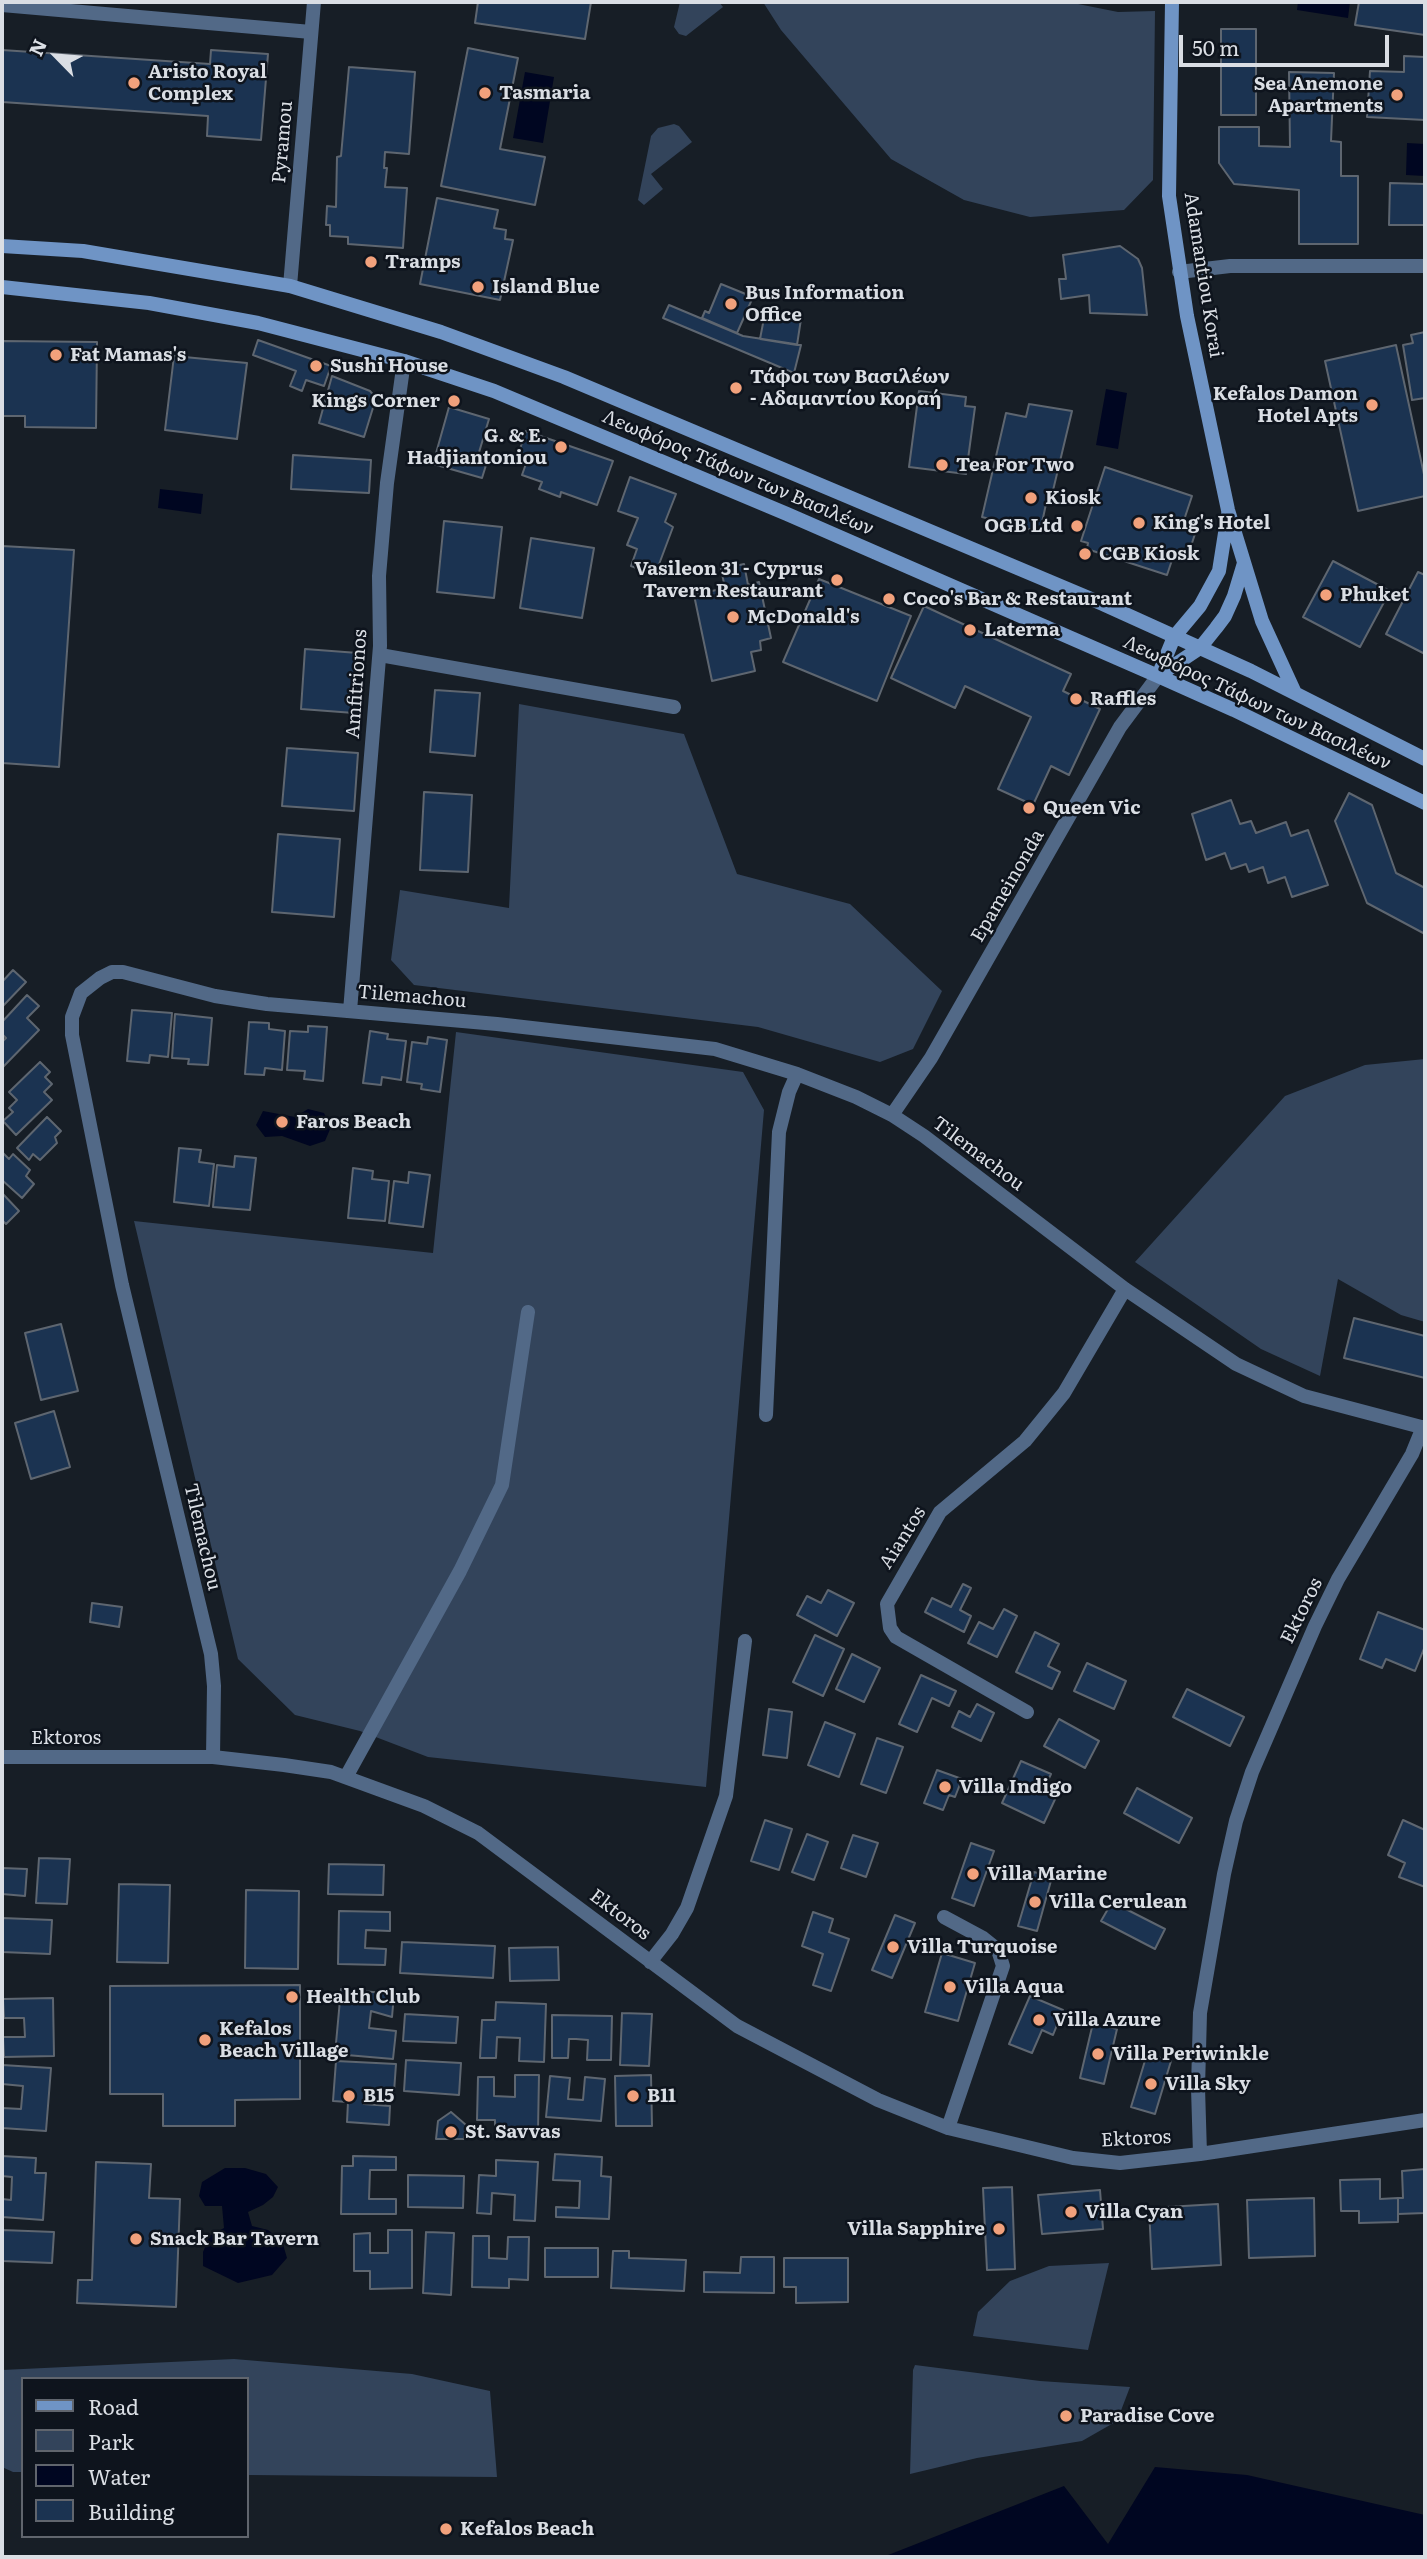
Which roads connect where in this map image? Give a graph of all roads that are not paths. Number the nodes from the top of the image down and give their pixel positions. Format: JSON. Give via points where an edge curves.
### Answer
{"nodes":[{"id":1,"x":314,"y":2,"type":"edge"},
{"id":2,"x":1172,"y":2,"type":"edge"},
{"id":3,"x":2,"y":5,"type":"edge"},
{"id":4,"x":311,"y":32,"type":"junction"},
{"id":5,"x":2,"y":246,"type":"edge"},
{"id":6,"x":1425,"y":266,"type":"edge"},
{"id":7,"x":1180,"y":272,"type":"junction"},
{"id":8,"x":290,"y":286,"type":"junction"},
{"id":9,"x":2,"y":287,"type":"edge"},
{"id":10,"x":404,"y":361,"type":"junction"},
{"id":11,"x":1228,"y":509,"type":"junction"},
{"id":12,"x":1245,"y":562,"type":"junction"},
{"id":13,"x":1174,"y":637,"type":"junction"},
{"id":14,"x":1200,"y":648,"type":"junction"},
{"id":15,"x":380,"y":655,"type":"junction"},
{"id":16,"x":1158,"y":676,"type":"junction"},
{"id":17,"x":1295,"y":693,"type":"junction"},
{"id":18,"x":674,"y":707,"type":"dead end"},
{"id":19,"x":1425,"y":759,"type":"edge"},
{"id":20,"x":1425,"y":803,"type":"edge"},
{"id":21,"x":350,"y":1011,"type":"junction"},
{"id":22,"x":797,"y":1074,"type":"junction"},
{"id":23,"x":892,"y":1115,"type":"junction"},
{"id":24,"x":1125,"y":1289,"type":"junction"},
{"id":25,"x":528,"y":1312,"type":"dead end"},
{"id":26,"x":766,"y":1415,"type":"dead end"},
{"id":27,"x":1424,"y":1428,"type":"edge"},
{"id":28,"x":745,"y":1641,"type":"dead end"},
{"id":29,"x":1027,"y":1712,"type":"dead end"},
{"id":30,"x":2,"y":1757,"type":"edge"},
{"id":31,"x":213,"y":1757,"type":"junction"},
{"id":32,"x":346,"y":1777,"type":"junction"},
{"id":33,"x":944,"y":1917,"type":"dead end"},
{"id":34,"x":650,"y":1962,"type":"junction"},
{"id":35,"x":1425,"y":2120,"type":"edge"},
{"id":36,"x":948,"y":2128,"type":"junction"},
{"id":37,"x":1200,"y":2154,"type":"junction"}],
"edges":[{"from":1,"to":4,"type":"street","name":"Pyramou"},
{"from":2,"to":7,"type":"main road","name":"Adamantiou Korai","via":[[1169,196]]},
{"from":3,"to":4,"type":"street"},
{"from":4,"to":8,"type":"street","name":"Pyramou"},
{"from":5,"to":8,"type":"main road","name":"Λεωφόρος Τάφων των Βασιλέων","via":[[83,251]]},
{"from":6,"to":7,"type":"street","via":[[1230,266]]},
{"from":7,"to":11,"type":"main road","name":"Adamantiou Korai"},
{"from":8,"to":13,"type":"main road","name":"Λεωφόρος Τάφων των Βασιλέων","via":[[441,332],[564,377]]},
{"from":9,"to":10,"type":"main road","name":"Λεωφόρος Τάφων των Βασιλέων","via":[[204,312]]},
{"from":10,"to":15,"type":"street","name":"Amfitrionos","via":[[379,576]]},
{"from":10,"to":16,"type":"main road","name":"Λεωφόρος Τάφων των Βασιλέων","via":[[494,391],[605,437]]},
{"from":11,"to":12,"type":"main road","name":"Adamantiou Korai"},
{"from":11,"to":13,"type":"main road","name":"Adamantiou Korai","via":[[1219,571],[1200,606]]},
{"from":12,"to":14,"type":"main road","via":[[1225,616]]},
{"from":12,"to":17,"type":"main road","name":"Adamantiou Korai","via":[[1262,621]]},
{"from":13,"to":14,"type":"main road","name":"Λεωφόρος Τάφων των Βασιλέων"},
{"from":13,"to":16,"type":"main road","name":"Adamantiou Korai"},
{"from":14,"to":16,"type":"main road"},
{"from":14,"to":17,"type":"main road","name":"Λεωφόρος Τάφων των Βασιλέων"},
{"from":15,"to":18,"type":"street"},
{"from":15,"to":21,"type":"street","name":"Amfitrionos"},
{"from":16,"to":20,"type":"main road","name":"Λεωφόρος Τάφων των Βασιλέων"},
{"from":16,"to":23,"type":"street","name":"Epameinonda","via":[[1120,727],[930,1058]]},
{"from":17,"to":19,"type":"main road","name":"Λεωφόρος Τάφων των Βασιλέων"},
{"from":21,"to":22,"type":"street","name":"Tilemachou","via":[[715,1049]]},
{"from":21,"to":31,"type":"street","name":"Tilemachou","via":[[215,996],[112,972],[81,993],[72,1017],[122,1285],[211,1654]]},
{"from":22,"to":23,"type":"street","name":"Tilemachou"},
{"from":22,"to":26,"type":"street","via":[[779,1132]]},
{"from":23,"to":24,"type":"street","name":"Tilemachou"},
{"from":24,"to":27,"type":"street","name":"Tilemachou","via":[[1236,1364],[1271,1382],[1304,1396]]},
{"from":24,"to":29,"type":"street","name":"Aiantos","via":[[1064,1393],[1025,1441],[940,1512],[887,1604],[896,1637]]},
{"from":25,"to":32,"type":"street","via":[[502,1485]]},
{"from":27,"to":37,"type":"street","name":"Ektoros","via":[[1315,1626],[1252,1772],[1236,1821],[1200,2012]]},
{"from":28,"to":34,"type":"street","via":[[726,1796],[687,1908]]},
{"from":30,"to":31,"type":"street","name":"Ektoros"},
{"from":31,"to":32,"type":"street","name":"Ektoros"},
{"from":32,"to":34,"type":"street","name":"Ektoros","via":[[424,1805],[478,1833]]},
{"from":33,"to":36,"type":"street","via":[[998,1950],[1003,1966]]},
{"from":34,"to":36,"type":"street","name":"Ektoros","via":[[761,2040],[878,2100]]},
{"from":35,"to":37,"type":"street","name":"Ektoros"},
{"from":36,"to":37,"type":"street","name":"Ektoros","via":[[1099,2162]]}]}
